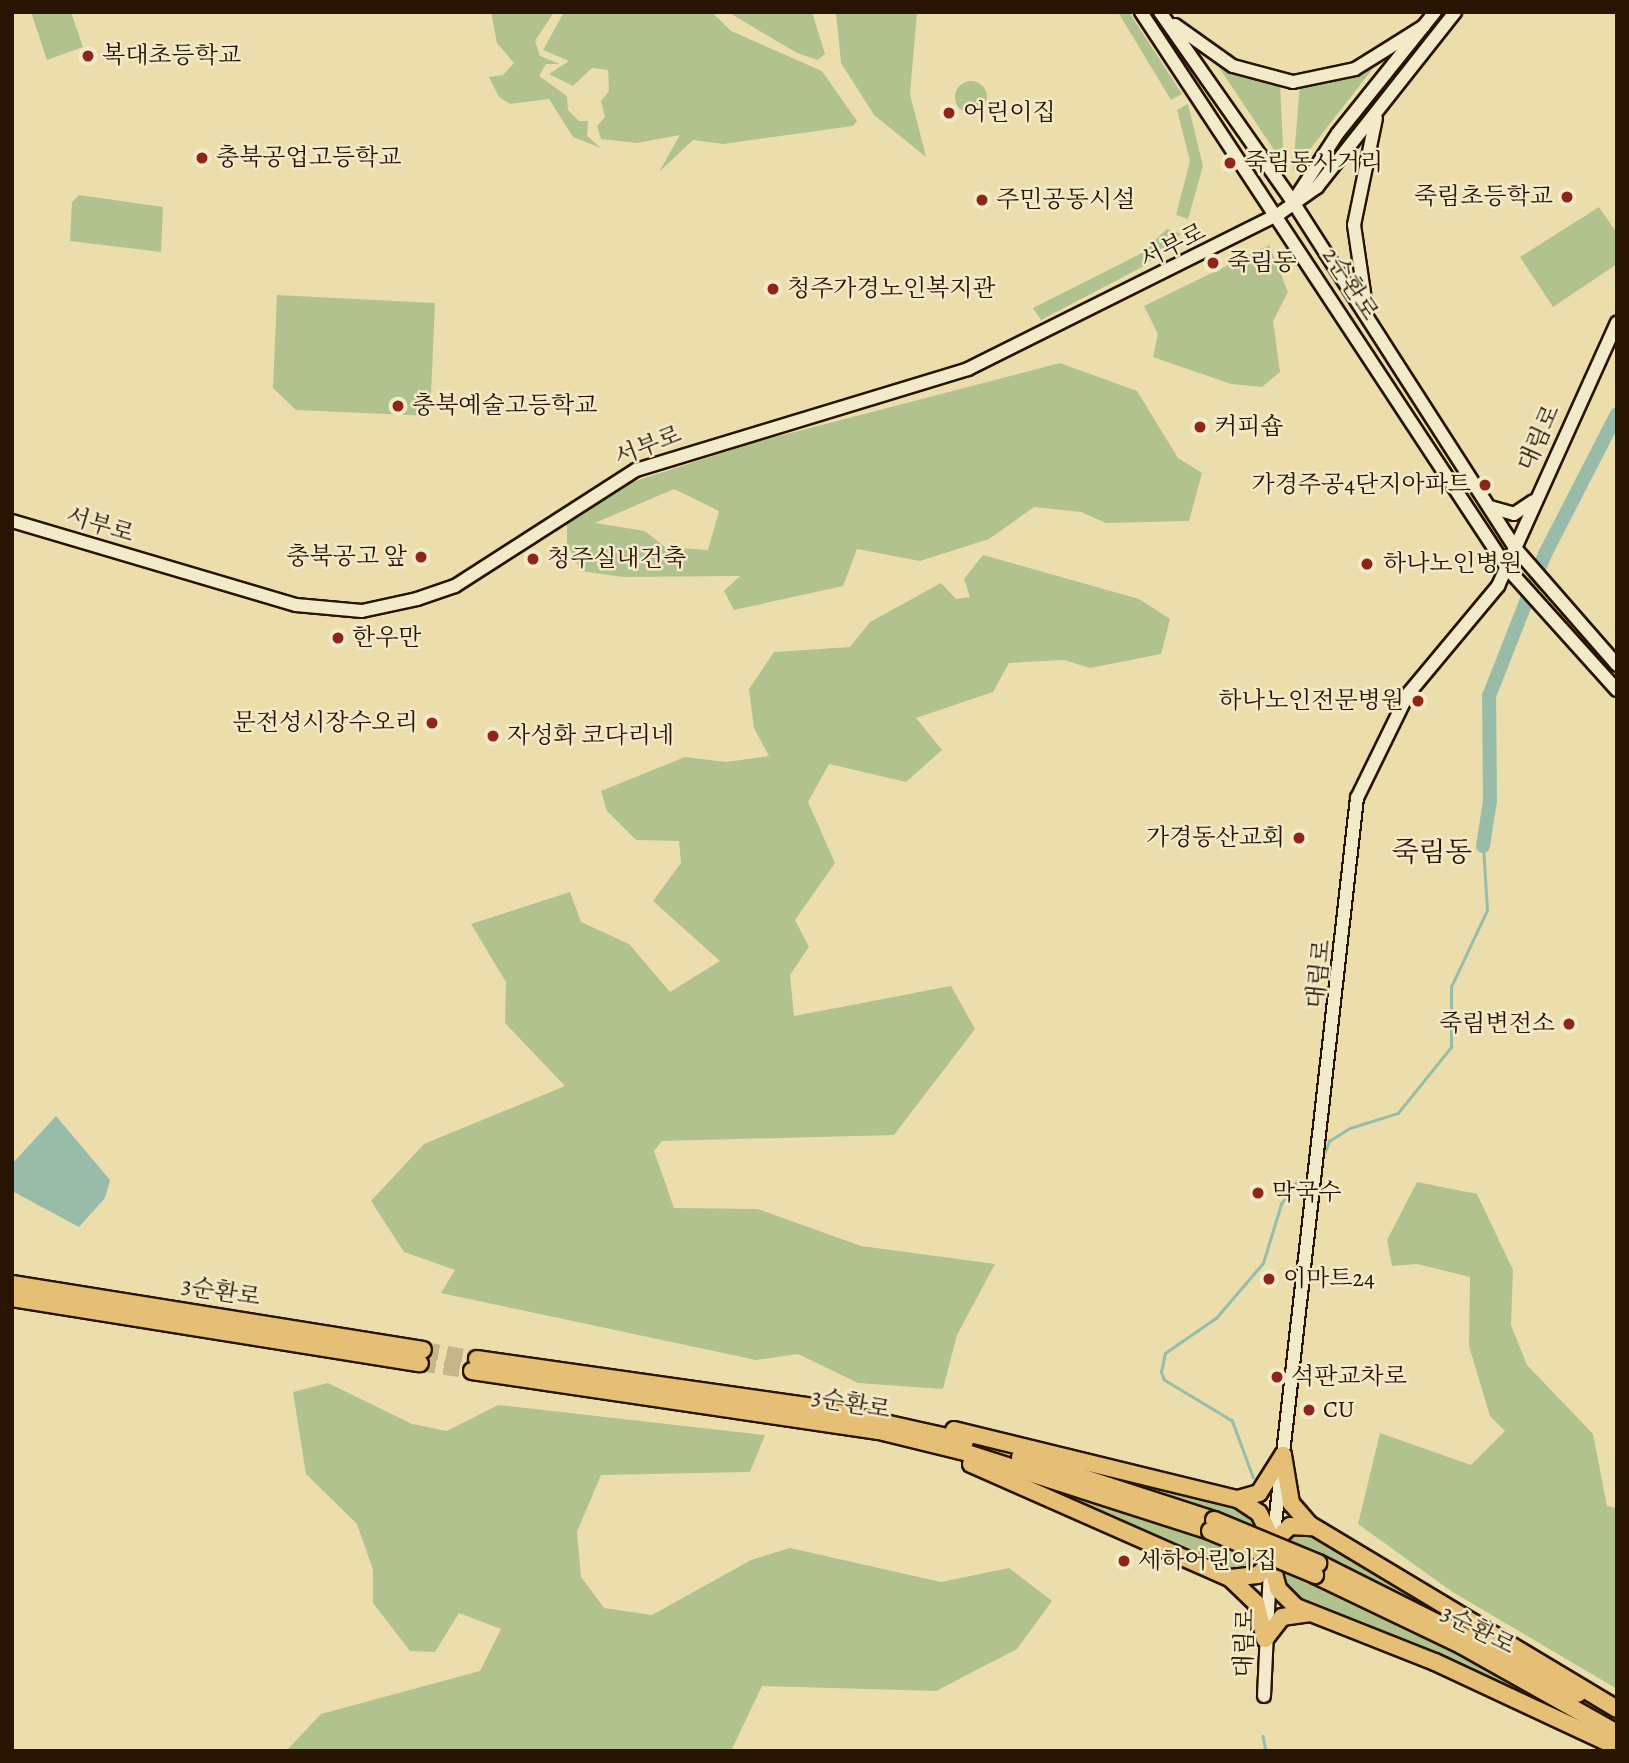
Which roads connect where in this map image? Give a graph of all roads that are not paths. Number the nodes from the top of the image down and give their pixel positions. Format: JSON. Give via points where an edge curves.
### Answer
{"nodes":[{"id":1,"x":1141,"y":12,"type":"edge"},
{"id":2,"x":1160,"y":12,"type":"edge"},
{"id":3,"x":1435,"y":12,"type":"edge"},
{"id":4,"x":1455,"y":12,"type":"edge"},
{"id":5,"x":1424,"y":26,"type":"junction"},
{"id":6,"x":1379,"y":108,"type":"junction"},
{"id":7,"x":1293,"y":202,"type":"junction"},
{"id":8,"x":1279,"y":214,"type":"junction"},
{"id":9,"x":1617,"y":323,"type":"edge"},
{"id":10,"x":1370,"y":324,"type":"junction"},
{"id":11,"x":1536,"y":499,"type":"junction"},
{"id":12,"x":1487,"y":505,"type":"junction"},
{"id":13,"x":12,"y":521,"type":"edge"},
{"id":14,"x":1515,"y":548,"type":"junction"},
{"id":15,"x":1507,"y":568,"type":"junction"},
{"id":16,"x":1617,"y":665,"type":"edge"},
{"id":17,"x":1617,"y":690,"type":"edge"},
{"id":18,"x":12,"y":1284,"type":"edge"},
{"id":19,"x":12,"y":1298,"type":"edge"},
{"id":20,"x":813,"y":1407,"type":"junction"},
{"id":21,"x":835,"y":1423,"type":"junction"},
{"id":22,"x":1283,"y":1455,"type":"junction"},
{"id":23,"x":1238,"y":1499,"type":"junction"},
{"id":24,"x":1212,"y":1526,"type":"junction"},
{"id":25,"x":1317,"y":1529,"type":"junction"},
{"id":26,"x":1273,"y":1542,"type":"junction"},
{"id":27,"x":1271,"y":1562,"type":"junction"},
{"id":28,"x":1317,"y":1569,"type":"junction"},
{"id":29,"x":1230,"y":1578,"type":"junction"},
{"id":30,"x":1310,"y":1613,"type":"junction"},
{"id":31,"x":1265,"y":1639,"type":"junction"},
{"id":32,"x":1264,"y":1696,"type":"dead end"},
{"id":33,"x":1617,"y":1709,"type":"edge"},
{"id":34,"x":1617,"y":1717,"type":"edge"},
{"id":35,"x":1617,"y":1732,"type":"edge"},
{"id":36,"x":1617,"y":1747,"type":"edge"}],
"edges":[{"from":1,"to":8,"type":"street","name":"2순환로"},
{"from":2,"to":5,"type":"street","via":[[1233,66],[1293,82],[1355,69]]},
{"from":2,"to":7,"type":"street","name":"2순환로"},
{"from":3,"to":5,"type":"street","name":"서부로"},
{"from":4,"to":6,"type":"street","name":"서부로"},
{"from":5,"to":7,"type":"street","name":"서부로","via":[[1338,133]]},
{"from":6,"to":7,"type":"street","name":"서부로","via":[[1317,187]]},
{"from":6,"to":10,"type":"street","via":[[1354,225]]},
{"from":7,"to":8,"type":"street","name":"서부로"},
{"from":7,"to":10,"type":"street","name":"2순환로"},
{"from":8,"to":13,"type":"street","name":"서부로","via":[[968,369],[636,470],[455,586],[385,608],[333,610],[247,595]]},
{"from":8,"to":15,"type":"street","name":"2순환로"},
{"from":9,"to":11,"type":"street","name":"대림로"},
{"from":10,"to":12,"type":"street","name":"2순환로"},
{"from":11,"to":12,"type":"street","via":[[1509,514]]},
{"from":11,"to":14,"type":"street","name":"대림로"},
{"from":12,"to":14,"type":"street","name":"2순환로"},
{"from":14,"to":15,"type":"street","name":"대림로"},
{"from":14,"to":16,"type":"street","name":"2순환로"},
{"from":15,"to":17,"type":"street","name":"2순환로"},
{"from":15,"to":22,"type":"street","name":"대림로","via":[[1408,694],[1357,799]]},
{"from":18,"to":19,"type":"highway","name":"3순환로","via":[[421,1356]]},
{"from":20,"to":21,"type":"highway","name":"3순환로","via":[[475,1365]]},
{"from":20,"to":23,"type":"highway","via":[[985,1435]]},
{"from":20,"to":24,"type":"highway","name":"3순환로","via":[[944,1435]]},
{"from":21,"to":24,"type":"highway","name":"3순환로","via":[[961,1451]]},
{"from":21,"to":29,"type":"highway","via":[[975,1465]]},
{"from":22,"to":23,"type":"highway","via":[[1259,1493]]},
{"from":22,"to":25,"type":"highway","via":[[1291,1503]]},
{"from":22,"to":26,"type":"street","name":"대림로"},
{"from":23,"to":26,"type":"highway","via":[[1259,1513]]},
{"from":24,"to":28,"type":"highway","bridge":true},
{"from":25,"to":26,"type":"highway","via":[[1290,1526]]},
{"from":25,"to":33,"type":"highway"},
{"from":26,"to":27,"type":"street","name":"대림로"},
{"from":27,"to":29,"type":"highway","via":[[1258,1575]]},
{"from":27,"to":30,"type":"highway","via":[[1281,1594]]},
{"from":27,"to":31,"type":"street","name":"대림로"},
{"from":28,"to":34,"type":"highway","name":"3순환로"},
{"from":28,"to":35,"type":"highway","name":"3순환로"},
{"from":29,"to":31,"type":"highway","via":[[1256,1602]]},
{"from":30,"to":31,"type":"highway","via":[[1282,1618]]},
{"from":30,"to":36,"type":"highway","via":[[1435,1662]]},
{"from":31,"to":32,"type":"street","name":"대림로"}]}
